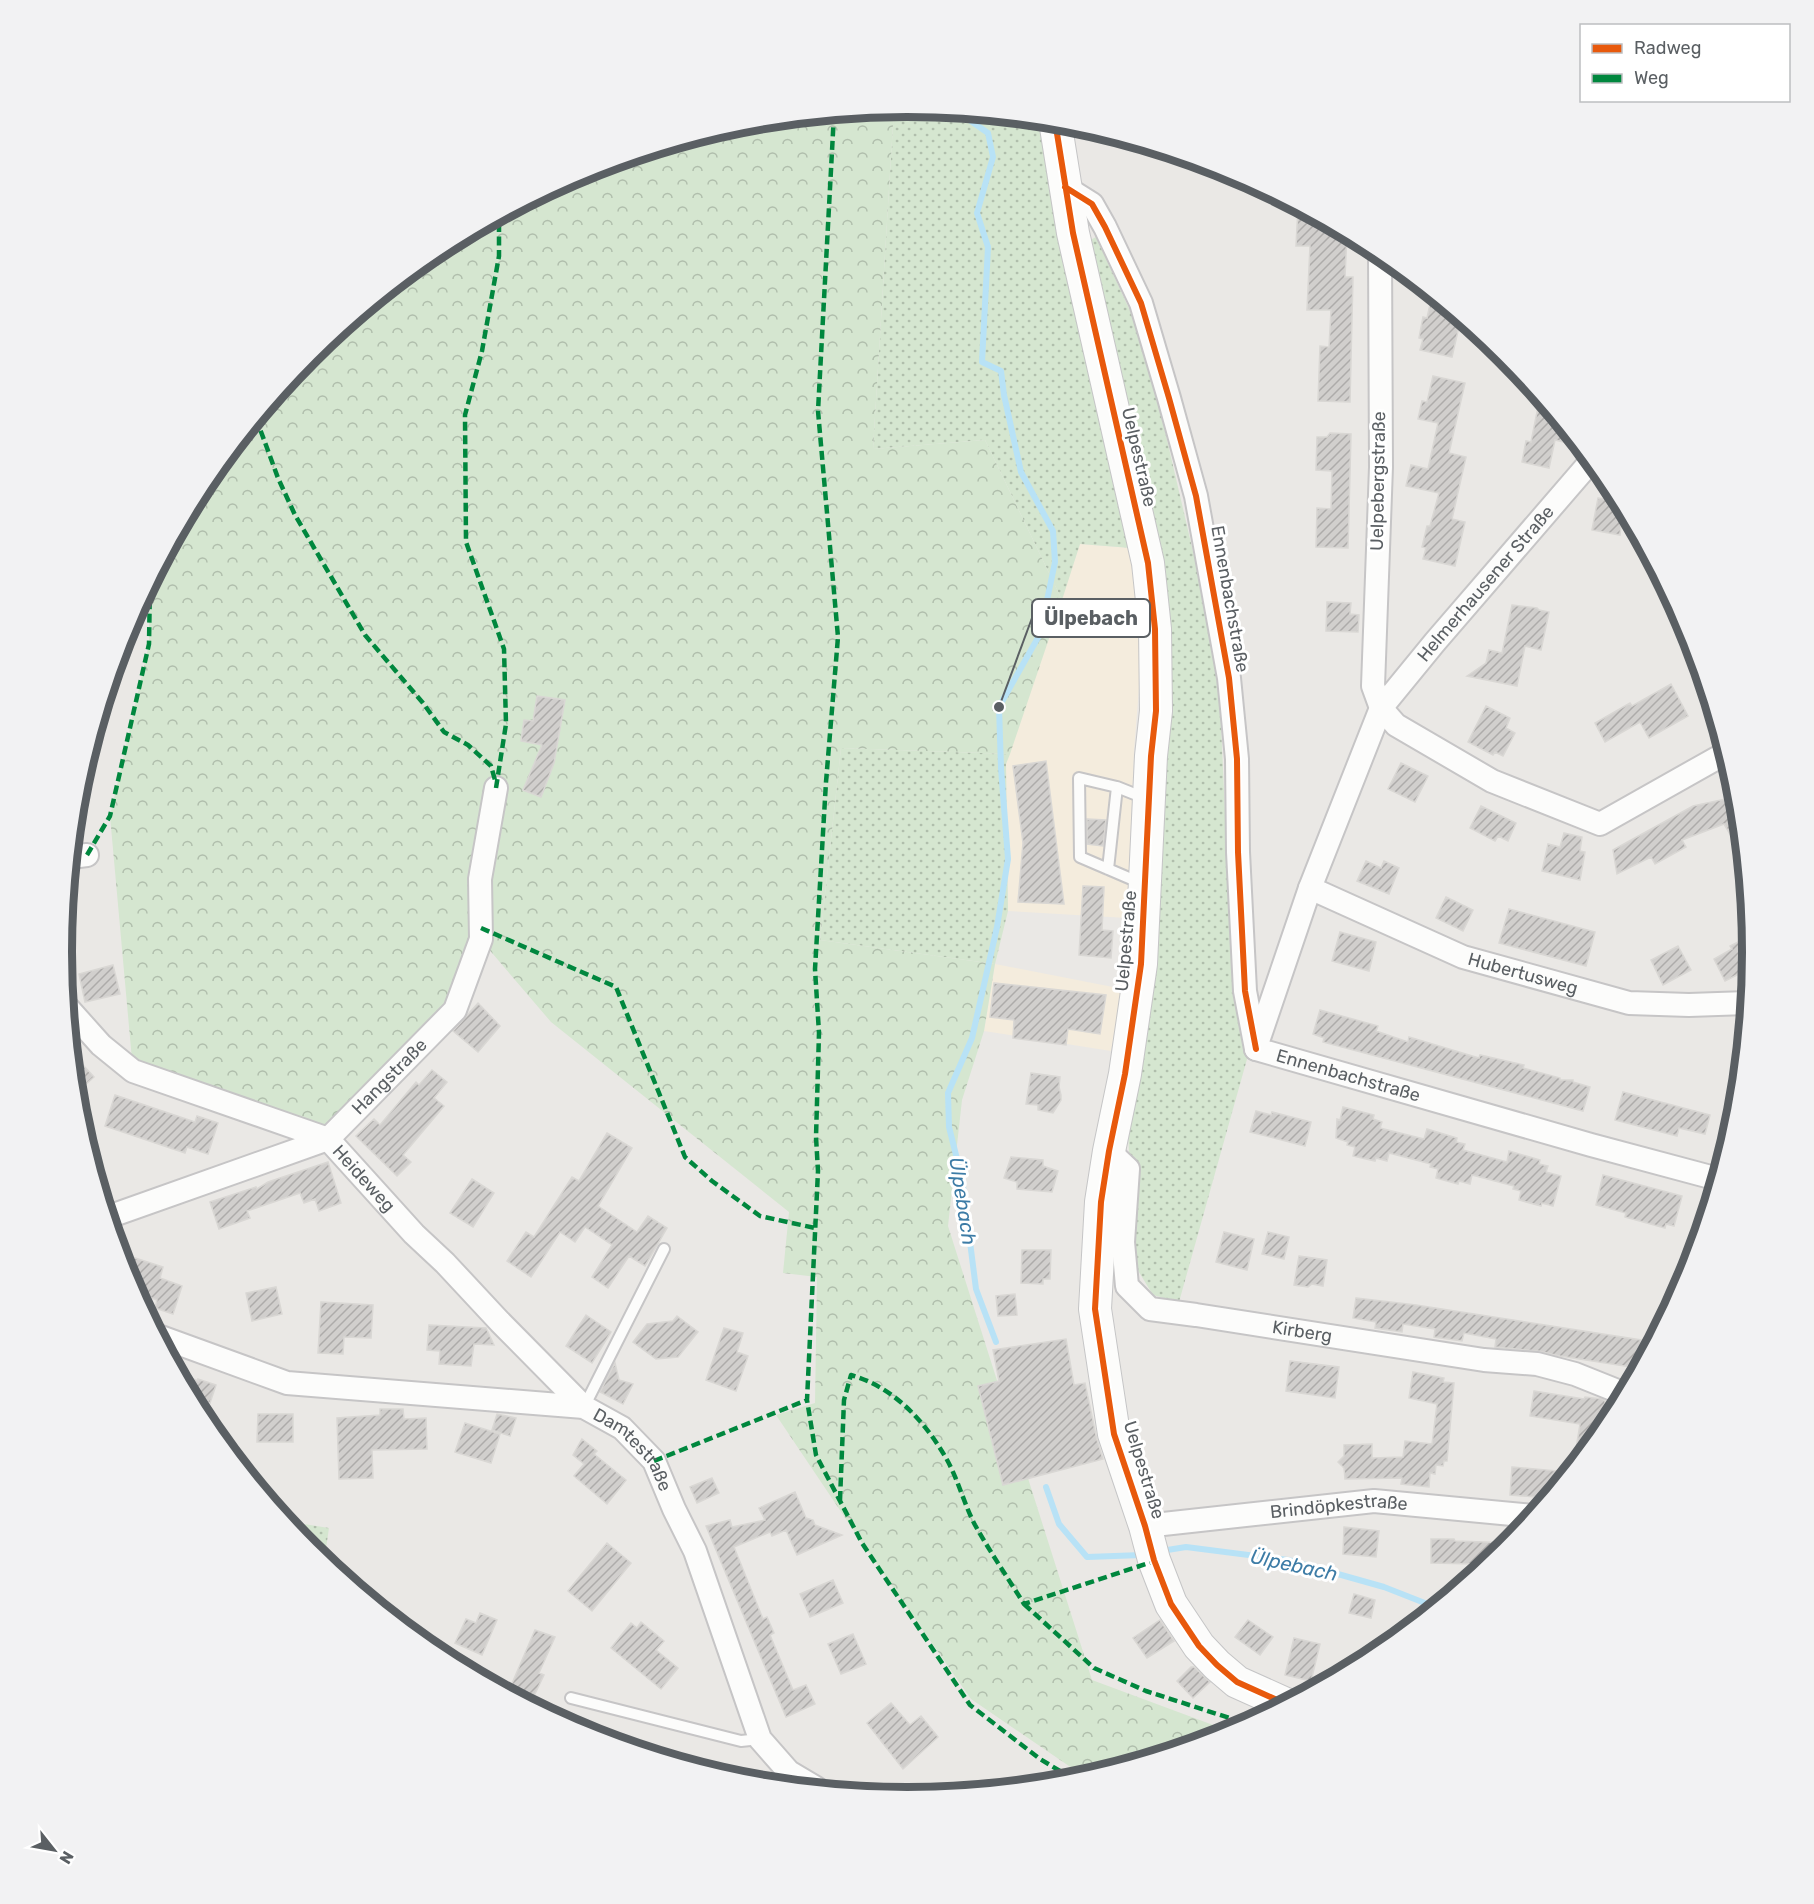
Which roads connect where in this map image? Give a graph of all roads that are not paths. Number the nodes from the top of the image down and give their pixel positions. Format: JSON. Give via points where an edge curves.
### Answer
{"nodes":[{"id":1,"x":1056,"y":131,"type":"edge"},
{"id":2,"x":1065,"y":187,"type":"junction"},
{"id":3,"x":1380,"y":265,"type":"edge"},
{"id":4,"x":1586,"y":467,"type":"edge"},
{"id":5,"x":1381,"y":708,"type":"junction"},
{"id":6,"x":1719,"y":757,"type":"edge"},
{"id":7,"x":1117,"y":787,"type":"junction"},
{"id":8,"x":496,"y":788,"type":"dead end"},
{"id":9,"x":1149,"y":800,"type":"junction"},
{"id":10,"x":1108,"y":869,"type":"junction"},
{"id":11,"x":1146,"y":885,"type":"junction"},
{"id":12,"x":1310,"y":888,"type":"junction"},
{"id":13,"x":1740,"y":1004,"type":"edge"},
{"id":14,"x":75,"y":1016,"type":"edge"},
{"id":15,"x":1256,"y":1049,"type":"junction"},
{"id":16,"x":328,"y":1139,"type":"junction"},
{"id":17,"x":1109,"y":1151,"type":"junction"},
{"id":18,"x":1711,"y":1177,"type":"edge"},
{"id":19,"x":115,"y":1216,"type":"edge"},
{"id":20,"x":664,"y":1249,"type":"dead end"},
{"id":21,"x":168,"y":1340,"type":"edge"},
{"id":22,"x":1617,"y":1391,"type":"edge"},
{"id":23,"x":584,"y":1407,"type":"junction"},
{"id":24,"x":1523,"y":1515,"type":"edge"},
{"id":25,"x":1150,"y":1542,"type":"junction"},
{"id":26,"x":571,"y":1698,"type":"dead end"},
{"id":27,"x":1278,"y":1700,"type":"edge"},
{"id":28,"x":760,"y":1739,"type":"junction"},
{"id":29,"x":803,"y":1780,"type":"edge"}],
"edges":[{"from":1,"to":2,"type":"main road","name":"Uelpestraße"},
{"from":2,"to":9,"type":"main road","name":"Uelpestraße","via":[[1072,233],[1148,563],[1155,629],[1156,711]]},
{"from":2,"to":15,"type":"street","name":"Ennenbachstraße","via":[[1092,204],[1141,303],[1196,495],[1229,678],[1237,759],[1245,991]]},
{"from":3,"to":5,"type":"street","name":"Uelpebergstraße","via":[[1381,467],[1373,686]]},
{"from":4,"to":5,"type":"street","name":"Helmerhausener Straße"},
{"from":5,"to":6,"type":"street","via":[[1396,725],[1492,781],[1600,824]]},
{"from":5,"to":12,"type":"street"},
{"from":7,"to":9,"type":"lane"},
{"from":7,"to":10,"type":"lane"},
{"from":7,"to":10,"type":"lane","via":[[1079,778],[1080,857]]},
{"from":8,"to":16,"type":"street","name":"Hangstraße","via":[[480,879],[481,939],[455,1010]]},
{"from":9,"to":11,"type":"main road","name":"Uelpestraße"},
{"from":10,"to":11,"type":"lane"},
{"from":11,"to":17,"type":"main road","name":"Uelpestraße","via":[[1141,964]]},
{"from":12,"to":13,"type":"street","name":"Hubertusweg","via":[[1463,957],[1629,1003]]},
{"from":12,"to":15,"type":"street"},
{"from":14,"to":16,"type":"street","name":"Heideweg","via":[[101,1045],[133,1071]]},
{"from":15,"to":18,"type":"street","name":"Ennenbachstraße"},
{"from":16,"to":19,"type":"street","name":"Hangstraße"},
{"from":16,"to":23,"type":"street","name":"Heideweg","via":[[414,1234]]},
{"from":17,"to":22,"type":"street","name":"Kirberg","via":[[1128,1169],[1123,1242],[1127,1286],[1150,1310],[1484,1360],[1537,1364]]},
{"from":17,"to":25,"type":"main road","name":"Uelpestraße","via":[[1101,1202],[1095,1309],[1114,1434]]},
{"from":20,"to":23,"type":"lane"},
{"from":21,"to":23,"type":"street","name":"Damtestraße","via":[[287,1383]]},
{"from":23,"to":28,"type":"street","name":"Damtestraße","via":[[622,1428],[654,1461],[695,1551]]},
{"from":24,"to":25,"type":"street","name":"Brindöpkestraße","via":[[1374,1501]]},
{"from":25,"to":27,"type":"main road","name":"Uelpestraße","via":[[1171,1604],[1198,1646],[1237,1682]]},
{"from":26,"to":28,"type":"lane","via":[[741,1741]]},
{"from":28,"to":29,"type":"street","name":"Damtestraße","via":[[789,1772]]}]}
